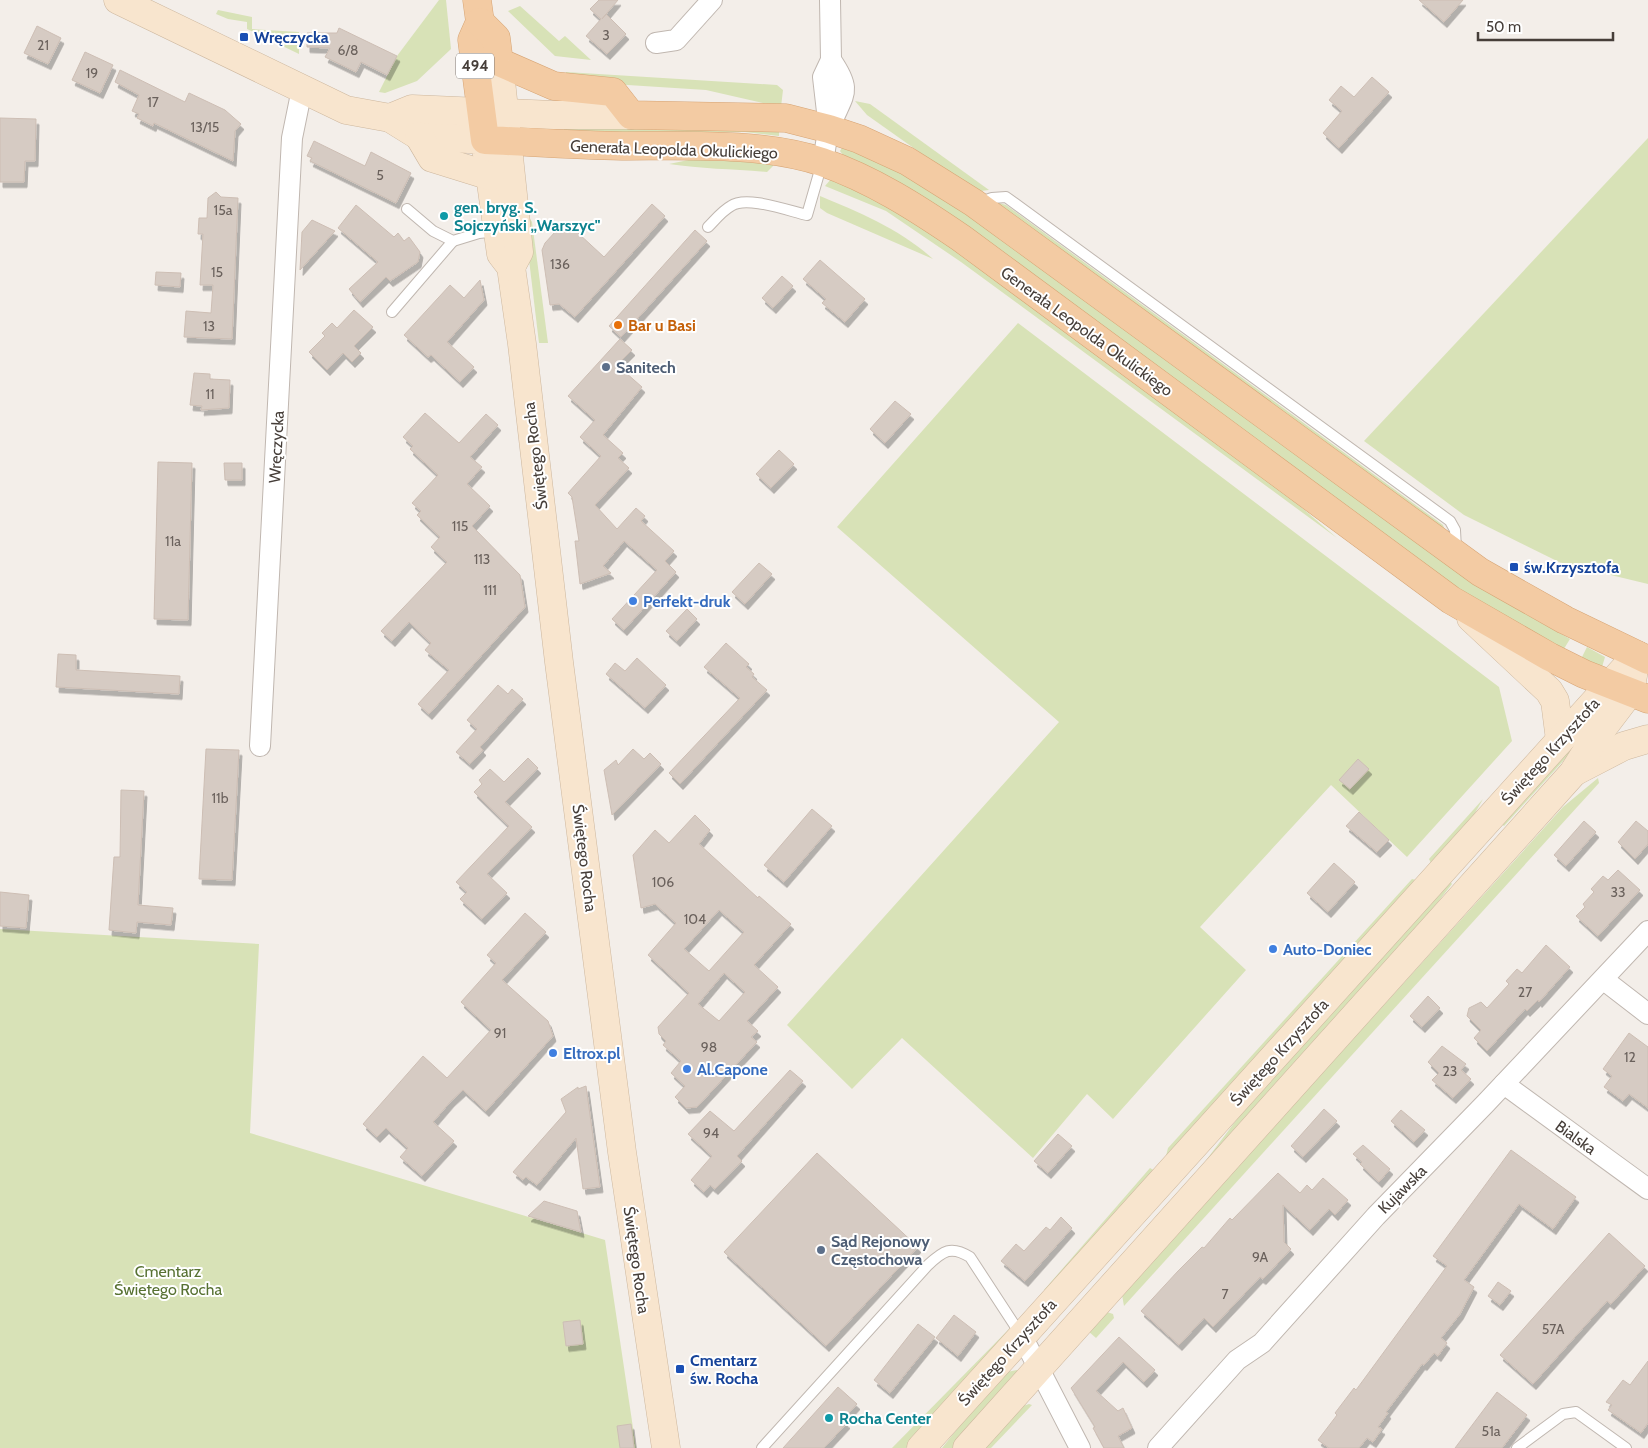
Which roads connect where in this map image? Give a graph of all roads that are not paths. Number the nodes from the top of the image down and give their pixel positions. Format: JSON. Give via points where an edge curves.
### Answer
{"nodes":[{"id":1,"x":118,"y":0,"type":"edge"},
{"id":2,"x":712,"y":0,"type":"edge"},
{"id":3,"x":830,"y":0,"type":"edge"},
{"id":4,"x":478,"y":11,"type":"edge"},
{"id":5,"x":656,"y":43,"type":"dead end"},
{"id":6,"x":499,"y":62,"type":"junction"},
{"id":7,"x":302,"y":89,"type":"junction"},
{"id":8,"x":494,"y":112,"type":"junction"},
{"id":9,"x":631,"y":115,"type":"junction"},
{"id":10,"x":390,"y":118,"type":"junction"},
{"id":11,"x":829,"y":129,"type":"junction"},
{"id":12,"x":418,"y":136,"type":"junction"},
{"id":13,"x":497,"y":140,"type":"junction"},
{"id":14,"x":822,"y":162,"type":"junction"},
{"id":15,"x":490,"y":176,"type":"junction"},
{"id":16,"x":407,"y":209,"type":"dead end"},
{"id":17,"x":708,"y":227,"type":"dead end"},
{"id":18,"x":498,"y":231,"type":"junction"},
{"id":19,"x":453,"y":241,"type":"junction"},
{"id":20,"x":511,"y":267,"type":"junction"},
{"id":21,"x":392,"y":312,"type":"dead end"},
{"id":22,"x":1451,"y":600,"type":"junction"},
{"id":23,"x":1642,"y":658,"type":"edge"},
{"id":24,"x":1629,"y":692,"type":"edge"},
{"id":25,"x":1648,"y":739,"type":"edge"},
{"id":26,"x":1560,"y":740,"type":"junction"},
{"id":27,"x":260,"y":746,"type":"dead end"},
{"id":28,"x":1573,"y":773,"type":"junction"},
{"id":29,"x":1648,"y":931,"type":"edge"},
{"id":30,"x":1604,"y":980,"type":"junction"},
{"id":31,"x":1648,"y":1014,"type":"edge"},
{"id":32,"x":1504,"y":1084,"type":"junction"},
{"id":33,"x":1648,"y":1189,"type":"edge"},
{"id":34,"x":1022,"y":1336,"type":"junction"},
{"id":35,"x":1039,"y":1369,"type":"junction"},
{"id":36,"x":666,"y":1448,"type":"edge"},
{"id":37,"x":762,"y":1448,"type":"edge"},
{"id":38,"x":921,"y":1448,"type":"edge"},
{"id":39,"x":967,"y":1448,"type":"edge"},
{"id":40,"x":1080,"y":1448,"type":"edge"},
{"id":41,"x":1158,"y":1448,"type":"edge"},
{"id":42,"x":1517,"y":1448,"type":"edge"},
{"id":43,"x":1626,"y":1448,"type":"edge"}],
"edges":[{"from":1,"to":7,"type":"main road"},
{"from":2,"to":5,"type":"street","via":[[676,40]]},
{"from":3,"to":11,"type":"street","via":[[831,60],[823,78]]},
{"from":4,"to":6,"type":"main road","name":"Świętego Rocha","number":"494","via":[[496,38]]},
{"from":4,"to":8,"type":"main road","name":"Świętego Rocha","number":"494","via":[[472,40]]},
{"from":6,"to":8,"type":"main road","name":"Świętego Rocha","number":"494"},
{"from":6,"to":9,"type":"main road","via":[[554,86],[613,92]]},
{"from":7,"to":10,"type":"main road","via":[[346,110]]},
{"from":7,"to":27,"type":"street","name":"Wręczycka","via":[[292,138]]},
{"from":8,"to":9,"type":"main road","name":"Generała Leopolda Okulickiego"},
{"from":8,"to":10,"type":"main road","via":[[412,109]]},
{"from":8,"to":13,"type":"main road","name":"Świętego Rocha"},
{"from":9,"to":11,"type":"main road","name":"Generała Leopolda Okulickiego","via":[[786,118]]},
{"from":10,"to":12,"type":"main road"},
{"from":11,"to":14,"type":"street"},
{"from":11,"to":23,"type":"main road","name":"Generała Leopolda Okulickiego","via":[[907,161],[974,203],[1480,572],[1565,620]]},
{"from":12,"to":13,"type":"main road"},
{"from":12,"to":15,"type":"main road","via":[[432,158]]},
{"from":13,"to":14,"type":"main road","name":"Generała Leopolda Okulickiego","via":[[564,145],[694,146],[782,152]]},
{"from":13,"to":15,"type":"main road","name":"Świętego Rocha"},
{"from":13,"to":20,"type":"main road","name":"Świętego Rocha","via":[[519,252]]},
{"from":14,"to":17,"type":"lane","via":[[807,215],[739,202],[731,205]]},
{"from":14,"to":22,"type":"main road","name":"Generała Leopolda Okulickiego","via":[[893,194],[961,238]]},
{"from":15,"to":18,"type":"main road","name":"Świętego Rocha"},
{"from":16,"to":19,"type":"lane","via":[[432,231]]},
{"from":18,"to":19,"type":"lane"},
{"from":18,"to":20,"type":"main road","name":"Świętego Rocha","via":[[500,254]]},
{"from":19,"to":21,"type":"lane"},
{"from":20,"to":36,"type":"main road","name":"Świętego Rocha","via":[[622,1152]]},
{"from":22,"to":24,"type":"main road","name":"Generała Leopolda Okulickiego","via":[[1550,657]]},
{"from":22,"to":26,"type":"main road","via":[[1549,691],[1555,701]]},
{"from":23,"to":24,"type":"main road","name":"Generała Leopolda Okulickiego"},
{"from":24,"to":26,"type":"main road","name":"Świętego Krzysztofa"},
{"from":24,"to":28,"type":"main road","name":"Generała Leopolda Okulickiego"},
{"from":25,"to":28,"type":"main road","via":[[1624,746]]},
{"from":26,"to":34,"type":"main road","name":"Świętego Krzysztofa"},
{"from":28,"to":35,"type":"main road","name":"Świętego Krzysztofa"},
{"from":29,"to":30,"type":"street","name":"Kujawska"},
{"from":30,"to":31,"type":"street"},
{"from":30,"to":32,"type":"street","name":"Kujawska"},
{"from":32,"to":33,"type":"street","name":"Bialska"},
{"from":32,"to":41,"type":"street","name":"Kujawska","via":[[1376,1216],[1262,1343],[1237,1360]]},
{"from":34,"to":35,"type":"street"},
{"from":34,"to":37,"type":"lane","via":[[970,1257],[960,1250],[949,1250],[928,1265]]},
{"from":34,"to":38,"type":"main road","name":"Świętego Krzysztofa"},
{"from":35,"to":39,"type":"main road","name":"Świętego Krzysztofa"},
{"from":35,"to":40,"type":"street"},
{"from":42,"to":43,"type":"lane","via":[[1563,1414],[1576,1412]]}]}
